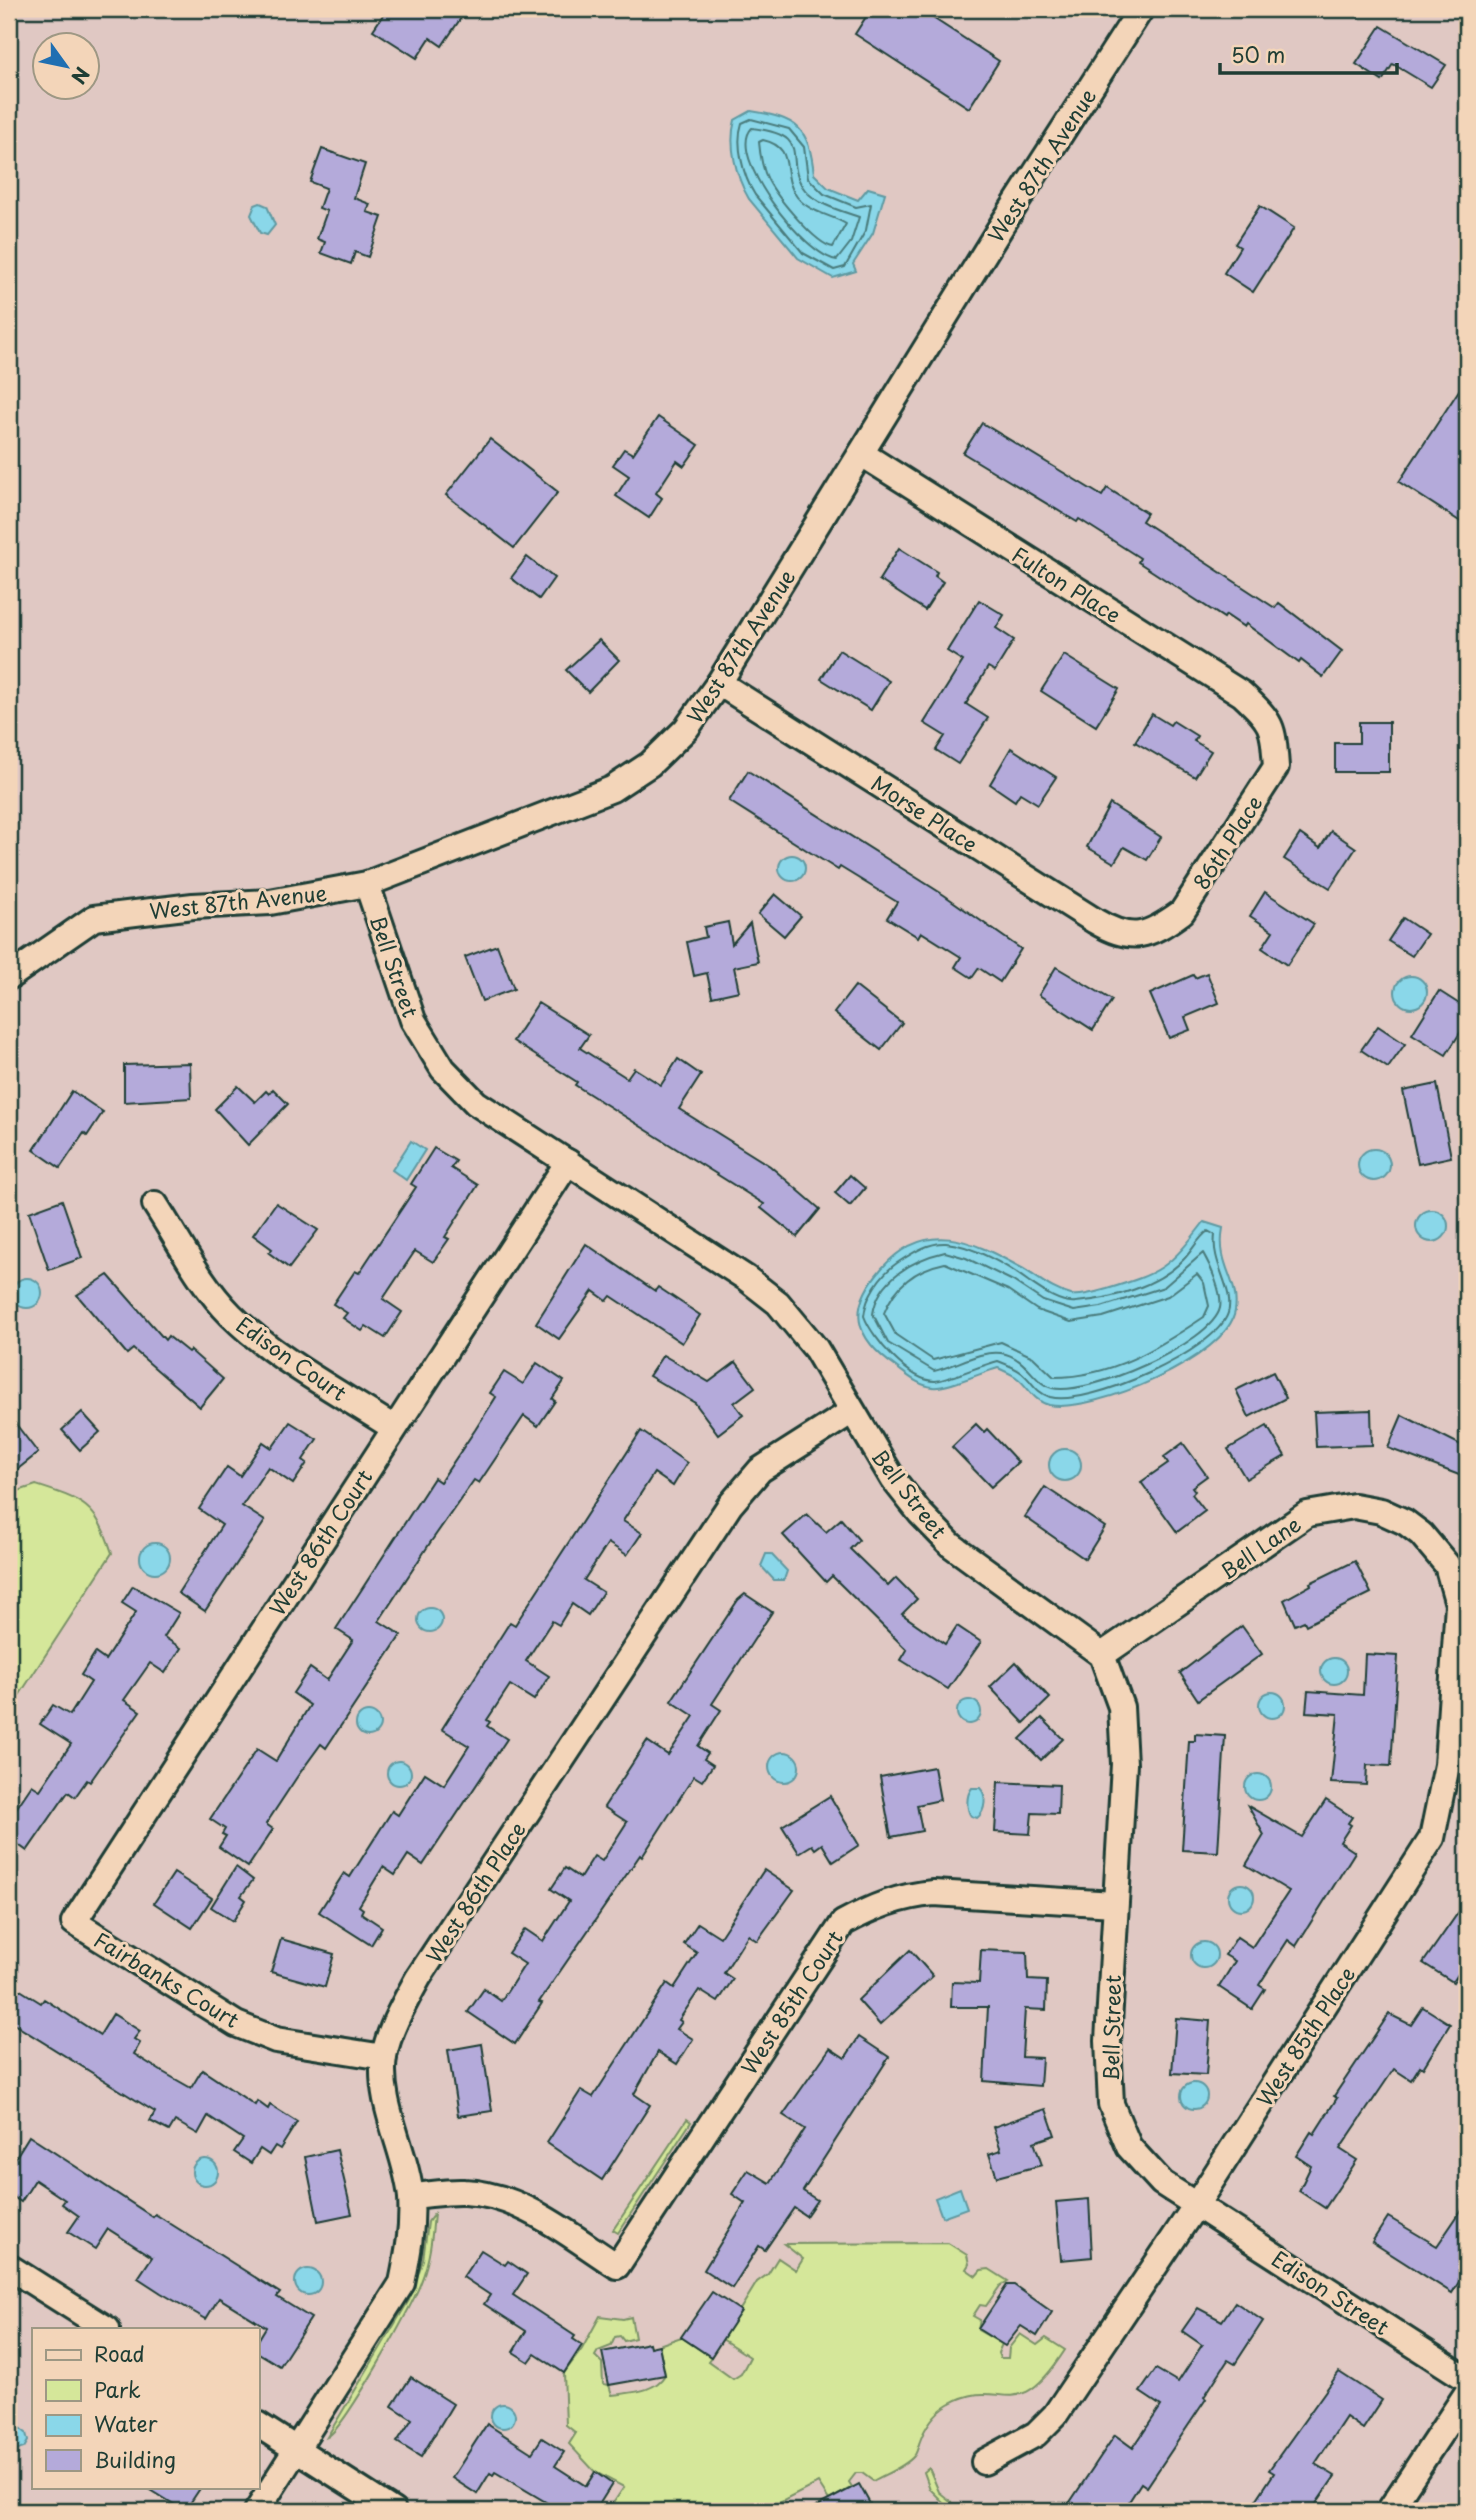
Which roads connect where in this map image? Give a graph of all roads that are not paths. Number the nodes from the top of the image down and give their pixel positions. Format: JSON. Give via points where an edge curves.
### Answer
{"nodes":[{"id":1,"x":1141,"y":9,"type":"edge"},
{"id":2,"x":862,"y":454,"type":"junction"},
{"id":3,"x":719,"y":683,"type":"junction"},
{"id":4,"x":1269,"y":719,"type":"joint"},
{"id":5,"x":367,"y":884,"type":"junction"},
{"id":6,"x":1133,"y":937,"type":"joint"},
{"id":7,"x":9,"y":977,"type":"edge"},
{"id":8,"x":568,"y":1162,"type":"junction"},
{"id":9,"x":155,"y":1204,"type":"dead end"},
{"id":10,"x":851,"y":1412,"type":"junction"},
{"id":11,"x":394,"y":1429,"type":"junction"},
{"id":12,"x":1431,"y":1542,"type":"joint"},
{"id":13,"x":1102,"y":1656,"type":"junction"},
{"id":14,"x":1114,"y":1904,"type":"junction"},
{"id":15,"x":74,"y":1923,"type":"joint"},
{"id":16,"x":384,"y":2057,"type":"junction"},
{"id":17,"x":411,"y":2196,"type":"junction"},
{"id":18,"x":1196,"y":2205,"type":"junction"},
{"id":19,"x":9,"y":2267,"type":"edge"},
{"id":20,"x":105,"y":2328,"type":"edge"},
{"id":21,"x":1467,"y":2379,"type":"edge"},
{"id":22,"x":1467,"y":2393,"type":"edge"},
{"id":23,"x":259,"y":2425,"type":"edge"},
{"id":24,"x":296,"y":2449,"type":"junction"},
{"id":25,"x":984,"y":2462,"type":"dead end"},
{"id":26,"x":257,"y":2511,"type":"edge"},
{"id":27,"x":393,"y":2511,"type":"edge"},
{"id":28,"x":1390,"y":2511,"type":"edge"}],
"edges":[{"from":1,"to":2,"type":"street","name":"West 87th Avenue"},
{"from":2,"to":3,"type":"street","name":"West 87th Avenue"},
{"from":2,"to":4,"type":"street","name":"Fulton Place","via":[[1242,694]]},
{"from":3,"to":5,"type":"street","name":"West 87th Avenue","via":[[686,729],[650,764],[612,789]]},
{"from":3,"to":6,"type":"street","name":"Morse Place","via":[[1095,921]]},
{"from":4,"to":6,"type":"street","name":"86th Place","via":[[1276,743],[1276,768],[1181,912],[1160,929]]},
{"from":5,"to":7,"type":"street","name":"West 87th Avenue","via":[[270,902],[94,918]]},
{"from":5,"to":8,"type":"street","name":"Bell Street","via":[[412,1020],[443,1069],[476,1103]]},
{"from":8,"to":10,"type":"street","name":"Bell Street","via":[[778,1303],[816,1349]]},
{"from":8,"to":11,"type":"street","name":"West 86th Court"},
{"from":9,"to":11,"type":"street","name":"Edison Court","via":[[233,1316]]},
{"from":10,"to":13,"type":"street","name":"Bell Street","via":[[893,1479],[951,1545]]},
{"from":10,"to":16,"type":"street","name":"West 86th Place","via":[[760,1470],[730,1505],[418,1978]]},
{"from":11,"to":15,"type":"street","name":"West 86th Court"},
{"from":12,"to":13,"type":"street","name":"Bell Lane","via":[[1381,1511],[1354,1506],[1307,1514]]},
{"from":12,"to":18,"type":"street","name":"West 85th Place","via":[[1447,1565],[1458,1604],[1447,1765],[1432,1838]]},
{"from":13,"to":14,"type":"street","name":"Bell Street","via":[[1121,1707],[1124,1763]]},
{"from":14,"to":17,"type":"street","name":"West 85th Court","via":[[934,1892],[907,1895],[843,1923],[617,2266],[525,2207],[501,2198],[464,2192]]},
{"from":14,"to":18,"type":"street","name":"Bell Street","via":[[1108,2041],[1111,2104],[1129,2147],[1161,2183]]},
{"from":15,"to":16,"type":"street","name":"Fairbanks Court","via":[[236,2024],[276,2040]]},
{"from":16,"to":17,"type":"street","name":"West 86th Place","via":[[395,2138]]},
{"from":17,"to":24,"type":"street","name":"West 86th Place","via":[[411,2240],[402,2283]]},
{"from":18,"to":21,"type":"street","name":"Edison Street"},
{"from":18,"to":25,"type":"street","name":"West 85th Place","via":[[1055,2415],[1036,2434]]},
{"from":19,"to":20,"type":"street"},
{"from":22,"to":28,"type":"street"},
{"from":23,"to":24,"type":"street"},
{"from":24,"to":26,"type":"street","name":"West 86th Place"},
{"from":24,"to":27,"type":"street"}]}
